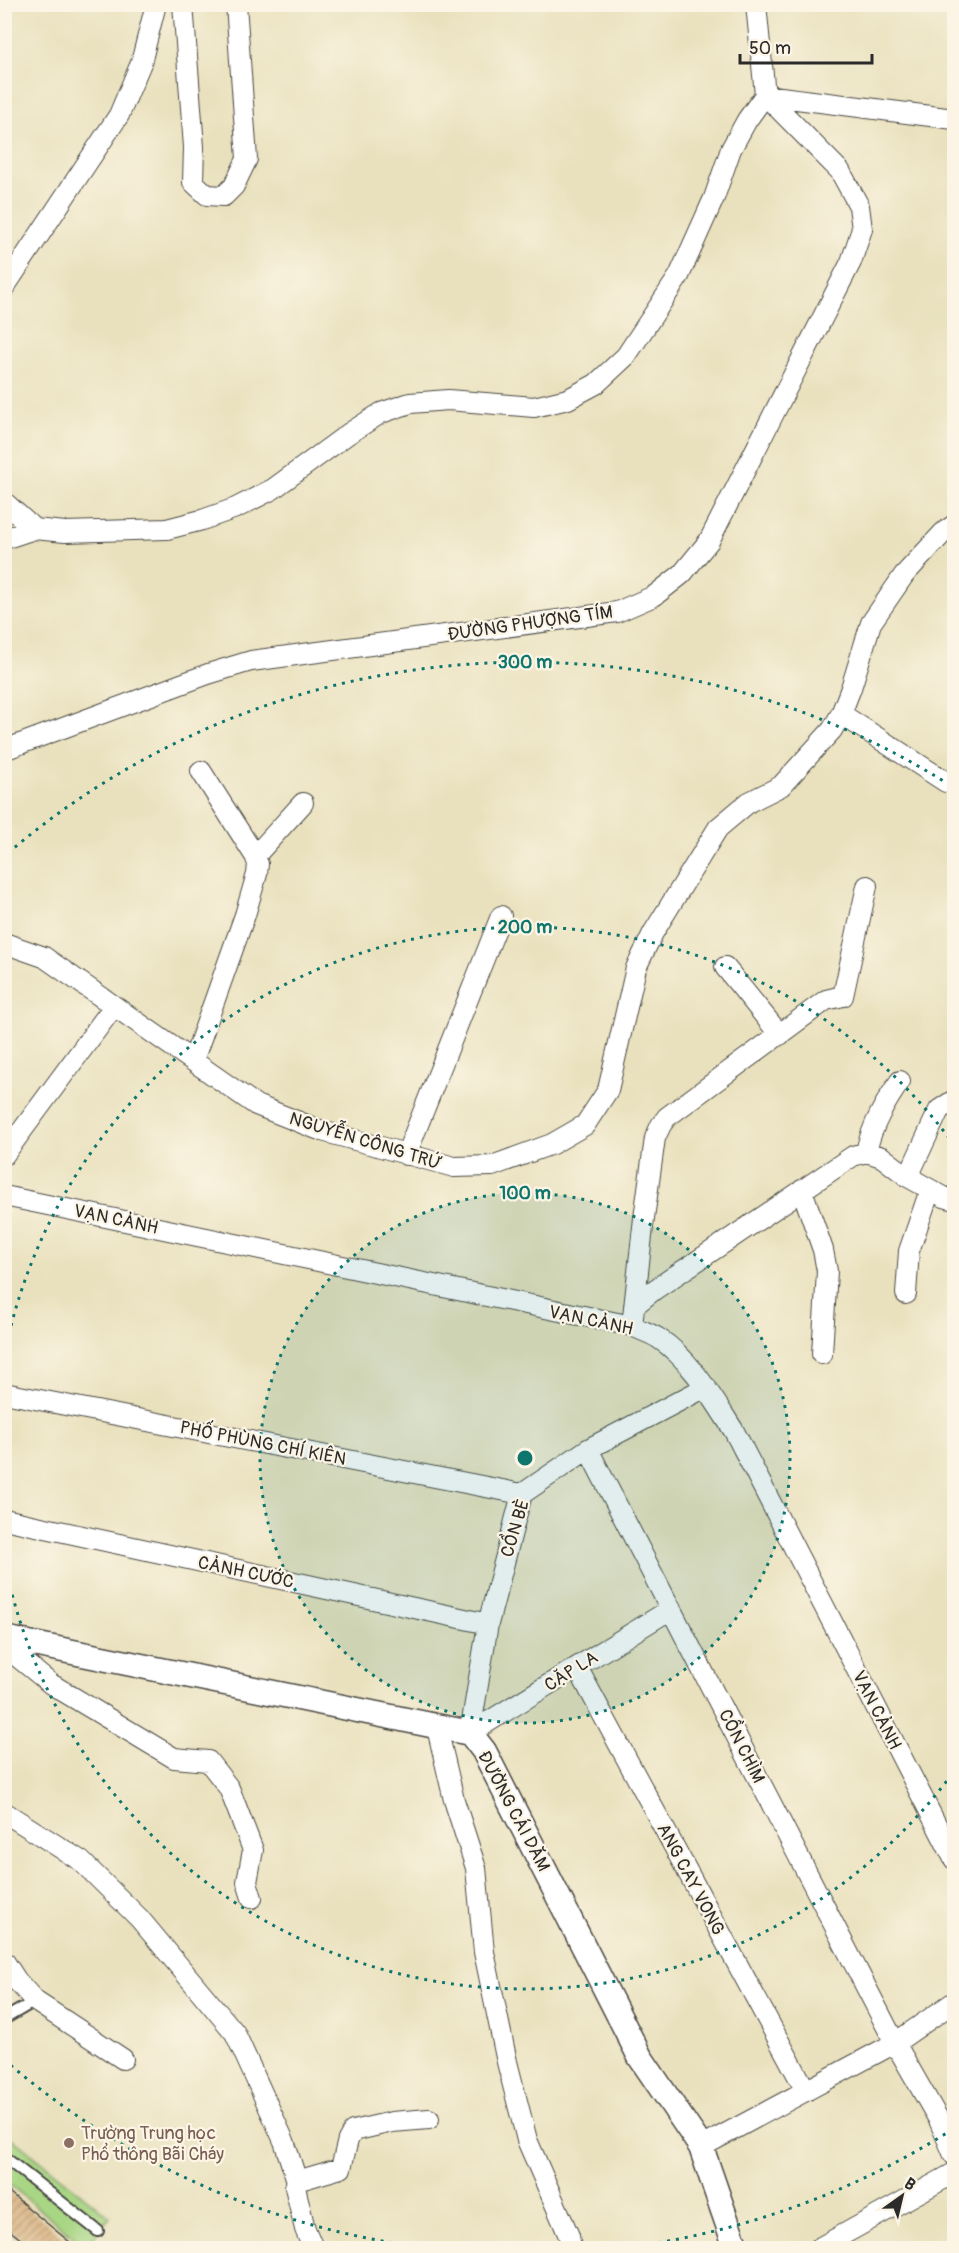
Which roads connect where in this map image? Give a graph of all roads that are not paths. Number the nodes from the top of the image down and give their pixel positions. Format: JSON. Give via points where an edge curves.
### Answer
{"nodes":[{"id":1,"x":156,"y":4,"type":"edge"},
{"id":2,"x":183,"y":4,"type":"edge"},
{"id":3,"x":236,"y":4,"type":"edge"},
{"id":4,"x":756,"y":4,"type":"edge"},
{"id":5,"x":765,"y":95,"type":"junction"},
{"id":6,"x":954,"y":119,"type":"edge"},
{"id":7,"x":4,"y":288,"type":"edge"},
{"id":8,"x":4,"y":502,"type":"edge"},
{"id":9,"x":954,"y":525,"type":"edge"},
{"id":10,"x":34,"y":529,"type":"junction"},
{"id":11,"x":4,"y":539,"type":"edge"},
{"id":12,"x":841,"y":714,"type":"junction"},
{"id":13,"x":4,"y":750,"type":"edge"},
{"id":14,"x":201,"y":771,"type":"dead end"},
{"id":15,"x":954,"y":779,"type":"edge"},
{"id":16,"x":303,"y":803,"type":"dead end"},
{"id":17,"x":255,"y":856,"type":"junction"},
{"id":18,"x":867,"y":886,"type":"dead end"},
{"id":19,"x":501,"y":916,"type":"dead end"},
{"id":20,"x":4,"y":944,"type":"edge"},
{"id":21,"x":725,"y":967,"type":"dead end"},
{"id":22,"x":114,"y":1006,"type":"junction"},
{"id":23,"x":780,"y":1035,"type":"junction"},
{"id":24,"x":193,"y":1061,"type":"junction"},
{"id":25,"x":900,"y":1081,"type":"dead end"},
{"id":26,"x":954,"y":1100,"type":"edge"},
{"id":27,"x":866,"y":1152,"type":"junction"},
{"id":28,"x":4,"y":1155,"type":"edge"},
{"id":29,"x":406,"y":1155,"type":"junction"},
{"id":30,"x":908,"y":1177,"type":"junction"},
{"id":31,"x":802,"y":1190,"type":"junction"},
{"id":32,"x":930,"y":1190,"type":"junction"},
{"id":33,"x":4,"y":1196,"type":"edge"},
{"id":34,"x":954,"y":1200,"type":"edge"},
{"id":35,"x":906,"y":1294,"type":"dead end"},
{"id":36,"x":634,"y":1306,"type":"junction"},
{"id":37,"x":632,"y":1326,"type":"junction"},
{"id":38,"x":822,"y":1354,"type":"dead end"},
{"id":39,"x":706,"y":1387,"type":"junction"},
{"id":40,"x":4,"y":1393,"type":"edge"},
{"id":41,"x":588,"y":1449,"type":"junction"},
{"id":42,"x":522,"y":1494,"type":"junction"},
{"id":43,"x":4,"y":1520,"type":"edge"},
{"id":44,"x":671,"y":1609,"type":"junction"},
{"id":45,"x":488,"y":1624,"type":"junction"},
{"id":46,"x":4,"y":1638,"type":"edge"},
{"id":47,"x":4,"y":1646,"type":"edge"},
{"id":48,"x":577,"y":1667,"type":"junction"},
{"id":49,"x":437,"y":1728,"type":"junction"},
{"id":50,"x":470,"y":1733,"type":"junction"},
{"id":51,"x":4,"y":1812,"type":"edge"},
{"id":52,"x":954,"y":1859,"type":"edge"},
{"id":53,"x":252,"y":1898,"type":"dead end"},
{"id":54,"x":4,"y":1961,"type":"edge"},
{"id":55,"x":34,"y":2001,"type":"junction"},
{"id":56,"x":954,"y":2002,"type":"edge"},
{"id":57,"x":4,"y":2019,"type":"edge"},
{"id":58,"x":895,"y":2043,"type":"junction"},
{"id":59,"x":123,"y":2059,"type":"dead end"},
{"id":60,"x":806,"y":2091,"type":"junction"},
{"id":61,"x":947,"y":2116,"type":"edge"},
{"id":62,"x":429,"y":2119,"type":"dead end"},
{"id":63,"x":702,"y":2147,"type":"junction"},
{"id":64,"x":954,"y":2155,"type":"edge"},
{"id":65,"x":4,"y":2157,"type":"edge"},
{"id":66,"x":954,"y":2174,"type":"edge"},
{"id":67,"x":297,"y":2181,"type":"junction"},
{"id":68,"x":98,"y":2231,"type":"dead end"},
{"id":69,"x":314,"y":2248,"type":"edge"},
{"id":70,"x":571,"y":2248,"type":"edge"},
{"id":71,"x":736,"y":2248,"type":"edge"},
{"id":72,"x":819,"y":2248,"type":"edge"}],
"edges":[{"from":1,"to":7,"type":"street","via":[[141,63],[119,115]]},
{"from":2,"to":3,"type":"street","via":[[193,182],[207,195],[224,196],[234,186],[247,159]]},
{"from":4,"to":5,"type":"street"},
{"from":5,"to":6,"type":"street"},
{"from":5,"to":10,"type":"street","via":[[731,149],[679,276],[626,356],[596,384],[568,399],[534,406],[448,400],[410,403],[381,413],[273,489],[202,520],[167,529]]},
{"from":5,"to":13,"type":"street","name":"ĐƯỜNG PHƯỢNG TÍM","via":[[840,171],[859,207],[862,229],[851,262],[709,541],[682,574],[654,596],[616,612],[251,661]]},
{"from":8,"to":10,"type":"street"},
{"from":9,"to":12,"type":"street","name":"NGUYỄN CÔNG TRỨ","via":[[904,575],[871,623]]},
{"from":10,"to":11,"type":"street"},
{"from":12,"to":15,"type":"street","via":[[939,778],[949,783]]},
{"from":12,"to":29,"type":"street","name":"NGUYỄN CÔNG TRỨ","via":[[780,786],[749,802],[718,828],[688,876],[636,968],[608,1090],[585,1125],[552,1144],[492,1166],[454,1167]]},
{"from":14,"to":17,"type":"street"},
{"from":16,"to":17,"type":"street"},
{"from":17,"to":24,"type":"street","via":[[257,874],[245,915]]},
{"from":18,"to":23,"type":"street","via":[[844,994],[826,1000]]},
{"from":19,"to":29,"type":"street"},
{"from":20,"to":22,"type":"street","name":"NGUYỄN CÔNG TRỨ","via":[[44,957]]},
{"from":21,"to":23,"type":"street"},
{"from":22,"to":24,"type":"street","name":"NGUYỄN CÔNG TRỨ"},
{"from":22,"to":28,"type":"street"},
{"from":23,"to":36,"type":"street","via":[[661,1125],[656,1138]]},
{"from":24,"to":29,"type":"street","name":"NGUYỄN CÔNG TRỨ","via":[[256,1105],[322,1131]]},
{"from":25,"to":27,"type":"street","via":[[880,1112]]},
{"from":26,"to":30,"type":"street","via":[[939,1110]]},
{"from":27,"to":30,"type":"street","via":[[882,1157]]},
{"from":27,"to":31,"type":"street","via":[[853,1156]]},
{"from":30,"to":32,"type":"street"},
{"from":31,"to":36,"type":"street"},
{"from":31,"to":38,"type":"street","via":[[827,1271]]},
{"from":32,"to":34,"type":"street"},
{"from":32,"to":35,"type":"street","via":[[909,1251]]},
{"from":33,"to":37,"type":"street","name":"VẠN CẢNH"},
{"from":36,"to":37,"type":"street"},
{"from":37,"to":39,"type":"street","name":"VẠN CẢNH","via":[[657,1338],[677,1354]]},
{"from":39,"to":41,"type":"street","name":"CỒN BÈ"},
{"from":39,"to":52,"type":"street","name":"VẠN CẢNH","via":[[734,1431]]},
{"from":40,"to":42,"type":"street","name":"PHỐ PHÙNG CHÍ KIÊN"},
{"from":41,"to":42,"type":"street","name":"CỒN BÈ"},
{"from":41,"to":44,"type":"street","name":"CỒN CHÌM"},
{"from":42,"to":45,"type":"street","name":"CỒN BÈ"},
{"from":43,"to":45,"type":"street","name":"CẢNH CƯỚC"},
{"from":44,"to":48,"type":"street","name":"CẶP LA"},
{"from":44,"to":58,"type":"street","name":"CỒN CHÌM"},
{"from":45,"to":50,"type":"street","name":"CỒN BÈ"},
{"from":46,"to":49,"type":"street","name":"ĐƯỜNG CÁI DĂM"},
{"from":47,"to":53,"type":"street","via":[[51,1683],[174,1758],[208,1761],[229,1788],[253,1850],[247,1881]]},
{"from":48,"to":50,"type":"street","name":"CẶP LA"},
{"from":48,"to":60,"type":"street","name":"ANG CAY VONG"},
{"from":49,"to":50,"type":"street","name":"ĐƯỜNG CÁI DĂM"},
{"from":49,"to":70,"type":"street","via":[[476,1868],[484,1952],[527,2140]]},
{"from":50,"to":63,"type":"street","name":"ĐƯỜNG CÁI DĂM","via":[[484,1751],[640,2058]]},
{"from":51,"to":67,"type":"street","via":[[81,1861],[139,1918],[235,2033],[284,2141]]},
{"from":54,"to":55,"type":"street"},
{"from":55,"to":57,"type":"lane"},
{"from":55,"to":59,"type":"street"},
{"from":56,"to":58,"type":"street"},
{"from":58,"to":60,"type":"street"},
{"from":58,"to":61,"type":"street","name":"CỒN CHÌM"},
{"from":60,"to":63,"type":"street"},
{"from":61,"to":64,"type":"street","name":"CỒN CHÌM"},
{"from":62,"to":67,"type":"street","via":[[353,2131],[341,2168]]},
{"from":63,"to":71,"type":"street","name":"ĐƯỜNG CÁI DĂM"},
{"from":65,"to":68,"type":"lane"},
{"from":66,"to":72,"type":"street"},
{"from":67,"to":69,"type":"street","via":[[305,2229]]}]}
